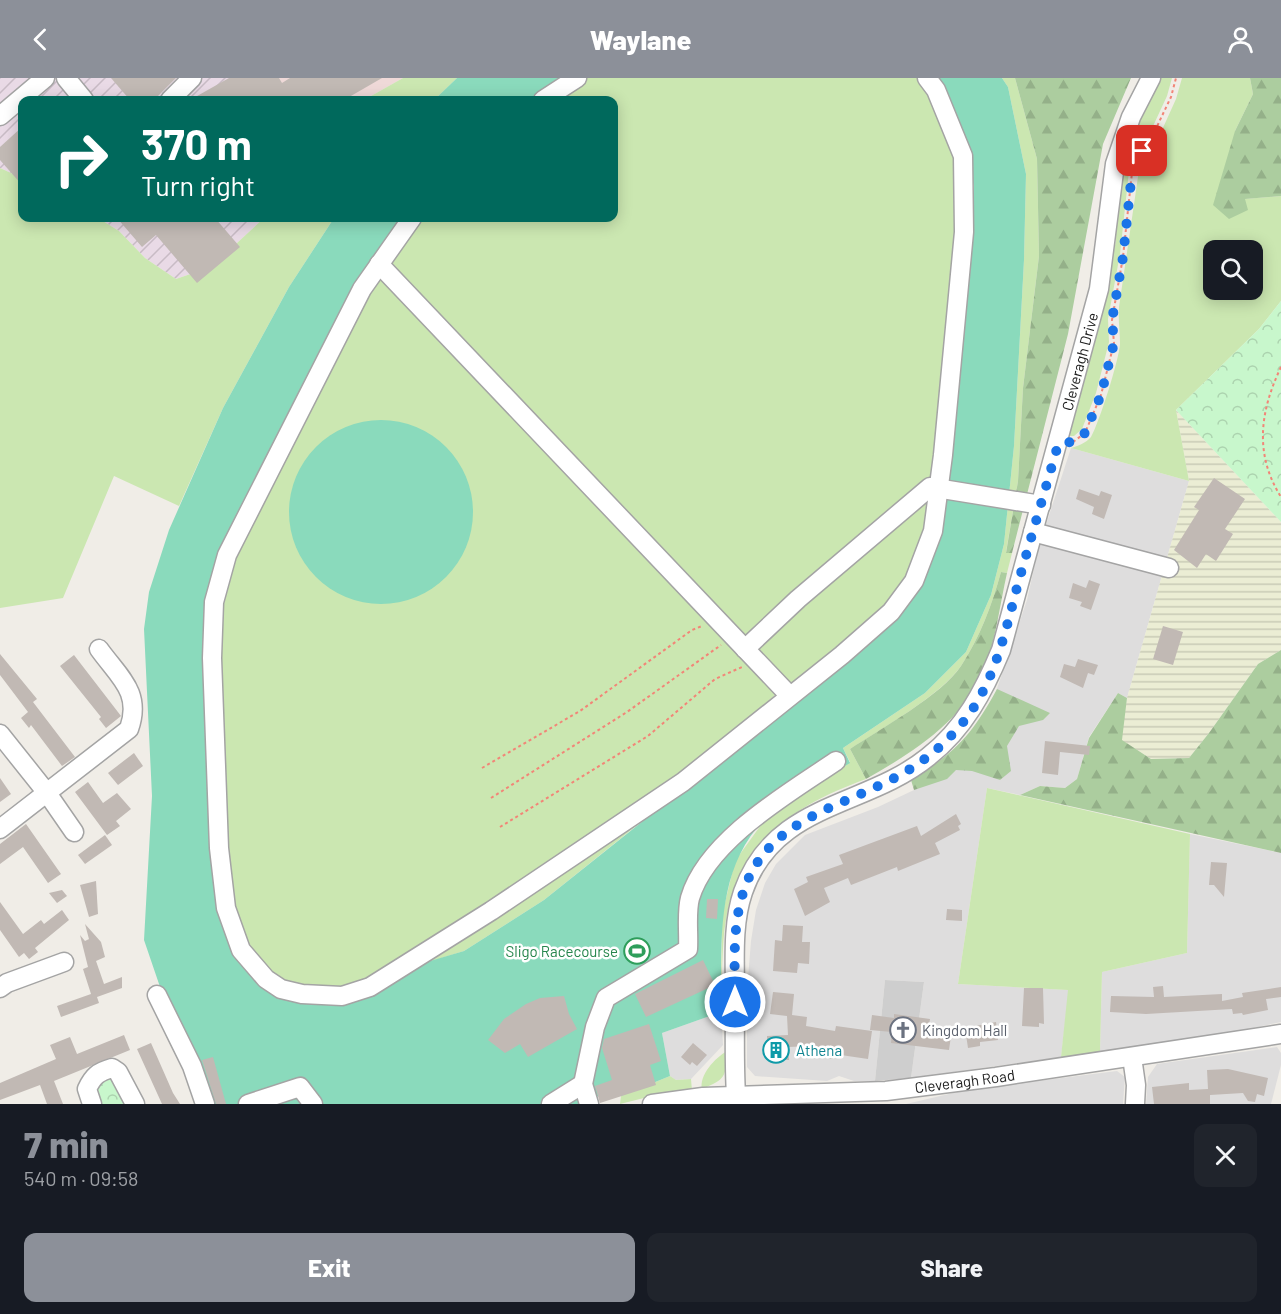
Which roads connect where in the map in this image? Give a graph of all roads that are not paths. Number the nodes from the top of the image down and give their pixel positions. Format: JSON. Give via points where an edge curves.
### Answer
{"nodes":[{"id":1,"x":45,"y":78,"type":"edge"},
{"id":2,"x":66,"y":78,"type":"edge"},
{"id":3,"x":192,"y":78,"type":"edge"},
{"id":4,"x":577,"y":78,"type":"edge"},
{"id":5,"x":927,"y":78,"type":"edge"},
{"id":6,"x":1151,"y":78,"type":"edge"},
{"id":7,"x":24,"y":96,"type":"edge"},
{"id":8,"x":81,"y":96,"type":"edge"},
{"id":9,"x":174,"y":96,"type":"edge"},
{"id":10,"x":549,"y":96,"type":"edge"},
{"id":11,"x":18,"y":101,"type":"edge"},
{"id":12,"x":0,"y":116,"type":"edge"},
{"id":13,"x":409,"y":222,"type":"edge"},
{"id":14,"x":379,"y":264,"type":"junction"},
{"id":15,"x":939,"y":488,"type":"junction"},
{"id":16,"x":1041,"y":505,"type":"junction"},
{"id":17,"x":1033,"y":532,"type":"junction"},
{"id":18,"x":1169,"y":568,"type":"dead end"},
{"id":19,"x":99,"y":649,"type":"dead end"},
{"id":20,"x":744,"y":649,"type":"junction"},
{"id":21,"x":789,"y":695,"type":"junction"},
{"id":22,"x":0,"y":734,"type":"edge"},
{"id":23,"x":836,"y":761,"type":"dead end"},
{"id":24,"x":47,"y":793,"type":"junction"},
{"id":25,"x":0,"y":829,"type":"edge"},
{"id":26,"x":74,"y":832,"type":"dead end"},
{"id":27,"x":64,"y":962,"type":"dead end"},
{"id":28,"x":2,"y":982,"type":"edge"},
{"id":29,"x":157,"y":994,"type":"dead end"},
{"id":30,"x":1281,"y":1034,"type":"edge"},
{"id":31,"x":1132,"y":1057,"type":"junction"},
{"id":32,"x":583,"y":1084,"type":"junction"},
{"id":33,"x":736,"y":1095,"type":"junction"},
{"id":34,"x":914,"y":1096,"type":"edge"},
{"id":35,"x":854,"y":1098,"type":"edge"},
{"id":36,"x":710,"y":1100,"type":"edge"},
{"id":37,"x":92,"y":1104,"type":"edge"},
{"id":38,"x":135,"y":1104,"type":"edge"},
{"id":39,"x":206,"y":1104,"type":"edge"},
{"id":40,"x":248,"y":1104,"type":"edge"},
{"id":41,"x":313,"y":1104,"type":"edge"},
{"id":42,"x":550,"y":1104,"type":"edge"},
{"id":43,"x":589,"y":1104,"type":"edge"},
{"id":44,"x":652,"y":1104,"type":"edge"},
{"id":45,"x":1135,"y":1104,"type":"edge"}],
"edges":[{"from":1,"to":7,"type":"street"},
{"from":2,"to":8,"type":"street"},
{"from":3,"to":9,"type":"street"},
{"from":4,"to":10,"type":"street"},
{"from":5,"to":15,"type":"street","via":[[936,90],[963,156],[964,232]]},
{"from":6,"to":16,"type":"street","name":"Cleveragh Drive","via":[[1131,117],[1115,164],[1099,289]]},
{"from":11,"to":12,"type":"street"},
{"from":13,"to":14,"type":"street"},
{"from":14,"to":20,"type":"street"},
{"from":14,"to":21,"type":"street","via":[[362,289],[227,555],[214,602],[212,658],[222,878],[226,908],[241,950],[252,965],[281,989],[302,994],[342,996],[370,987],[683,782]]},
{"from":15,"to":16,"type":"street"},
{"from":15,"to":20,"type":"street","via":[[930,487],[922,493]]},
{"from":15,"to":21,"type":"street","via":[[933,531],[914,581],[891,612]]},
{"from":16,"to":17,"type":"street","name":"Cleveragh Drive"},
{"from":17,"to":18,"type":"street"},
{"from":17,"to":33,"type":"street","name":"Cleveragh Drive","via":[[1001,650],[987,684],[959,726],[928,758],[794,825],[770,844],[753,871],[743,892],[735,937]]},
{"from":19,"to":24,"type":"street","via":[[133,696],[129,729]]},
{"from":20,"to":21,"type":"street"},
{"from":22,"to":24,"type":"street"},
{"from":23,"to":32,"type":"street","via":[[720,848],[690,898],[688,949],[606,998],[595,1027]]},
{"from":24,"to":25,"type":"street"},
{"from":24,"to":26,"type":"street"},
{"from":27,"to":28,"type":"street"},
{"from":29,"to":39,"type":"street"},
{"from":30,"to":31,"type":"street","name":"Cleveragh Road"},
{"from":31,"to":34,"type":"street","name":"Cleveragh Road"},
{"from":31,"to":45,"type":"street"},
{"from":32,"to":42,"type":"street"},
{"from":32,"to":43,"type":"street"},
{"from":33,"to":35,"type":"street","name":"Cleveragh Road"},
{"from":33,"to":36,"type":"street","name":"Cleveragh Road"},
{"from":34,"to":35,"type":"street","name":"Cleveragh Road"},
{"from":36,"to":44,"type":"street","name":"Cleveragh Road"},
{"from":37,"to":38,"type":"street","via":[[87,1089],[92,1078],[112,1068],[123,1078]]},
{"from":40,"to":41,"type":"street","via":[[300,1087]]}]}
